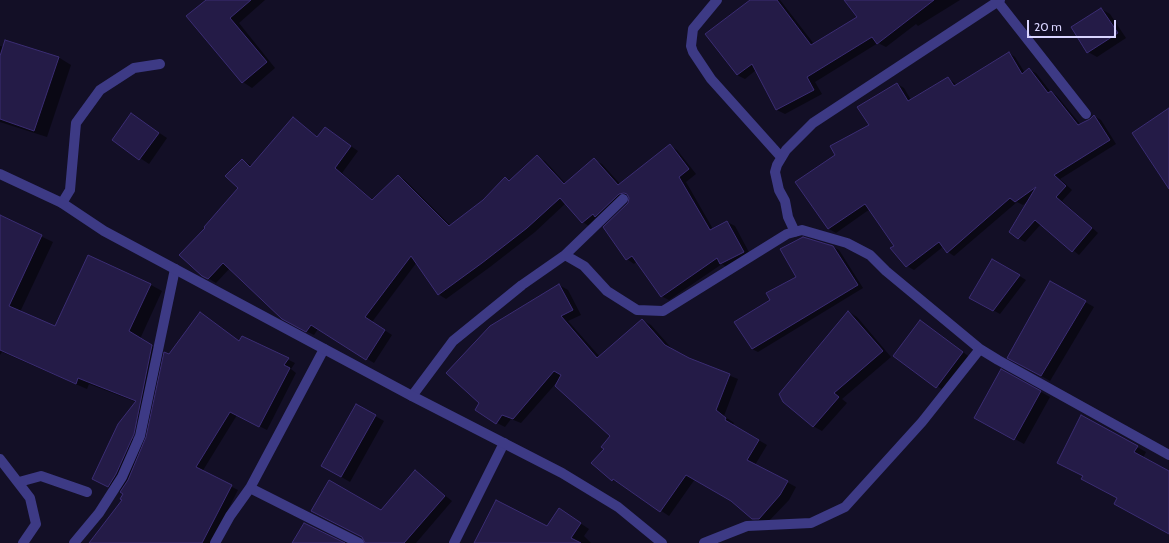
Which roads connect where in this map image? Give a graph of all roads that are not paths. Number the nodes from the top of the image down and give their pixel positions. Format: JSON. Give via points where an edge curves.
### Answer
{"nodes":[{"id":1,"x":717,"y":0,"type":"edge"},
{"id":2,"x":999,"y":1,"type":"edge"},
{"id":3,"x":160,"y":64,"type":"dead end"},
{"id":4,"x":1086,"y":114,"type":"dead end"},
{"id":5,"x":781,"y":157,"type":"junction"},
{"id":6,"x":0,"y":174,"type":"edge"},
{"id":7,"x":623,"y":199,"type":"dead end"},
{"id":8,"x":62,"y":203,"type":"junction"},
{"id":9,"x":795,"y":232,"type":"junction"},
{"id":10,"x":565,"y":255,"type":"junction"},
{"id":11,"x":175,"y":269,"type":"junction"},
{"id":12,"x":324,"y":349,"type":"junction"},
{"id":13,"x":980,"y":349,"type":"junction"},
{"id":14,"x":412,"y":396,"type":"junction"},
{"id":15,"x":504,"y":443,"type":"junction"},
{"id":16,"x":1169,"y":455,"type":"edge"},
{"id":17,"x":0,"y":459,"type":"edge"},
{"id":18,"x":19,"y":482,"type":"junction"},
{"id":19,"x":250,"y":488,"type":"junction"},
{"id":20,"x":87,"y":492,"type":"dead end"},
{"id":21,"x":23,"y":543,"type":"edge"},
{"id":22,"x":74,"y":543,"type":"edge"},
{"id":23,"x":215,"y":543,"type":"edge"},
{"id":24,"x":359,"y":543,"type":"edge"},
{"id":25,"x":454,"y":543,"type":"edge"},
{"id":26,"x":662,"y":543,"type":"edge"},
{"id":27,"x":704,"y":543,"type":"edge"}],
"edges":[{"from":1,"to":5,"type":"street","via":[[693,29],[693,52],[711,79]]},
{"from":2,"to":4,"type":"street"},
{"from":2,"to":5,"type":"street","via":[[813,123]]},
{"from":3,"to":8,"type":"street","via":[[134,68],[100,90],[76,123],[70,190]]},
{"from":5,"to":9,"type":"street","via":[[775,172]]},
{"from":6,"to":8,"type":"street"},
{"from":7,"to":10,"type":"street"},
{"from":8,"to":11,"type":"street","via":[[104,231]]},
{"from":9,"to":10,"type":"street","via":[[787,234],[663,311],[637,310],[607,291],[584,266]]},
{"from":9,"to":13,"type":"street","via":[[802,230],[847,243],[870,255]]},
{"from":10,"to":14,"type":"street","via":[[453,341]]},
{"from":11,"to":12,"type":"street"},
{"from":11,"to":22,"type":"street","via":[[140,436],[122,477],[99,513]]},
{"from":12,"to":14,"type":"street"},
{"from":12,"to":19,"type":"street"},
{"from":13,"to":16,"type":"street"},
{"from":13,"to":27,"type":"street","via":[[922,422],[846,507],[811,523],[747,526]]},
{"from":14,"to":15,"type":"street"},
{"from":15,"to":25,"type":"street"},
{"from":15,"to":26,"type":"street","via":[[562,473],[618,508]]},
{"from":17,"to":18,"type":"street"},
{"from":18,"to":20,"type":"street","via":[[41,476]]},
{"from":18,"to":21,"type":"street","via":[[30,498],[36,524]]},
{"from":19,"to":23,"type":"street"},
{"from":19,"to":24,"type":"street"}]}
